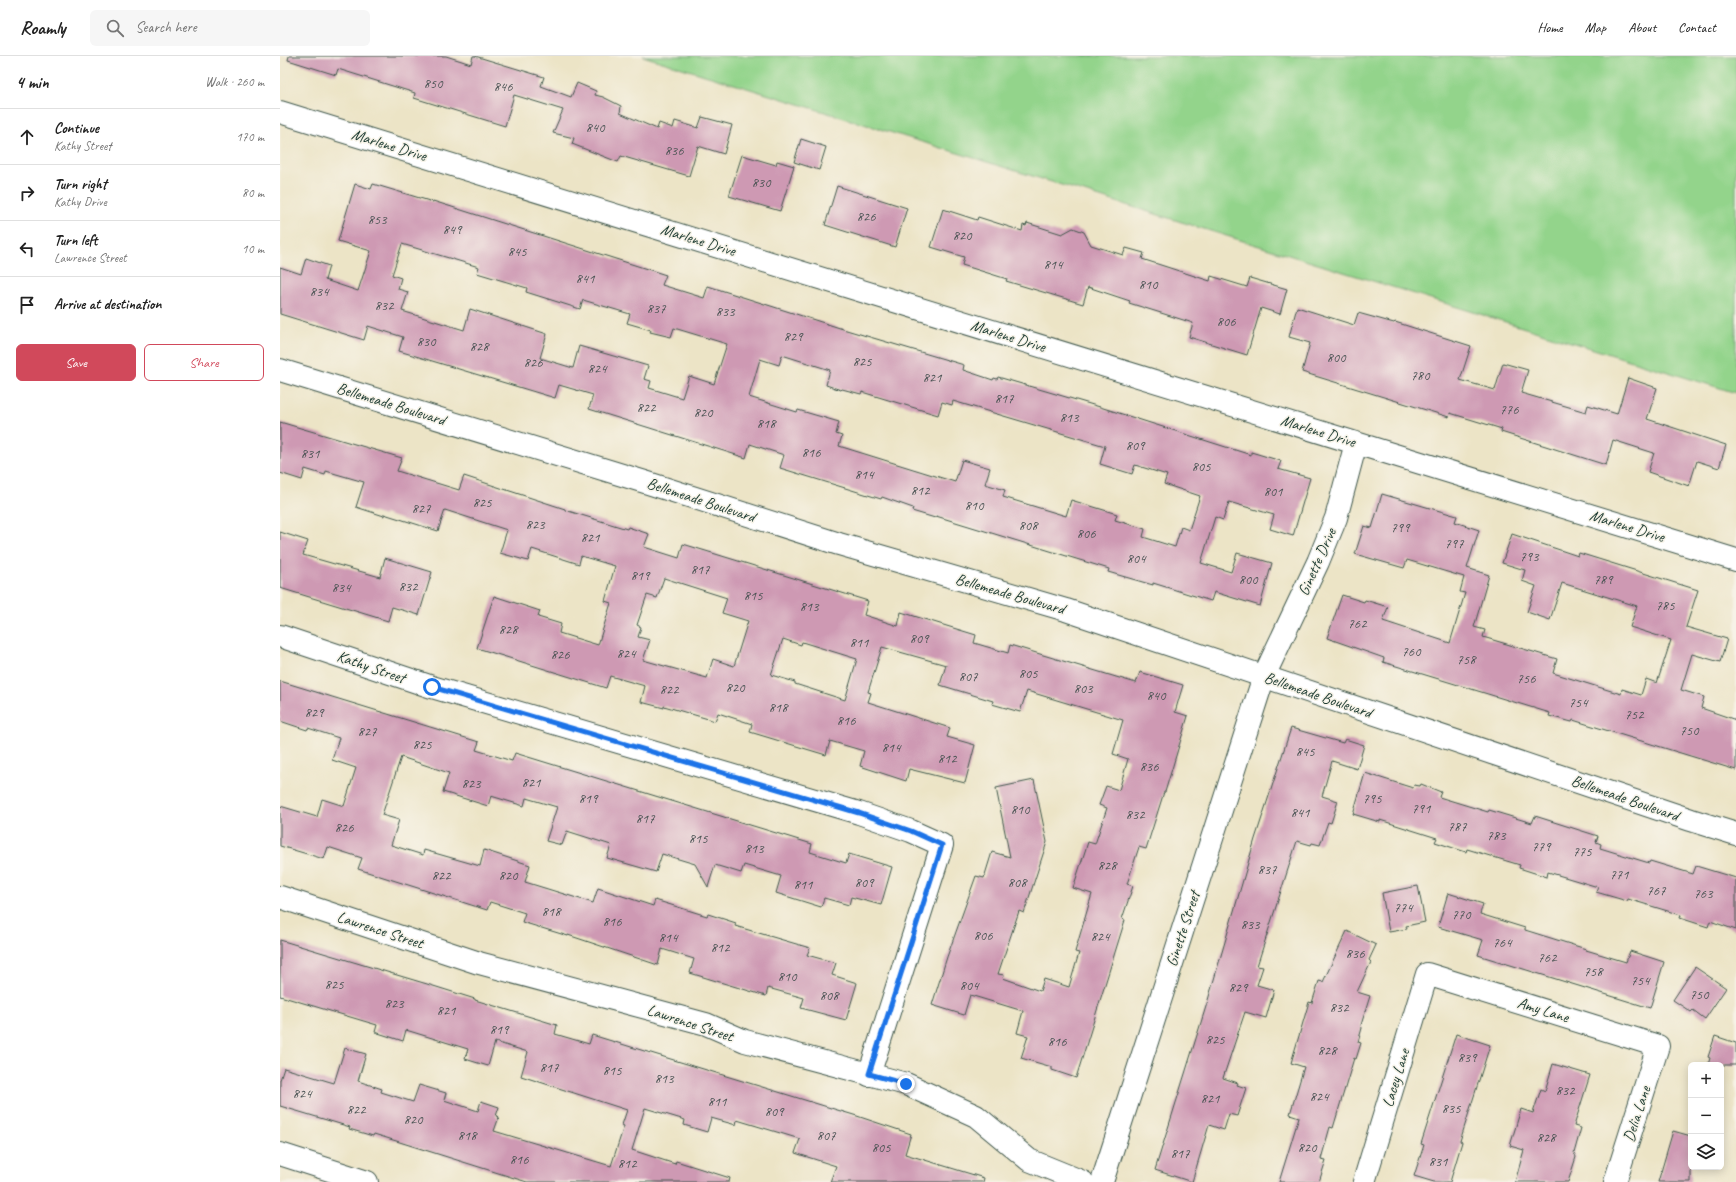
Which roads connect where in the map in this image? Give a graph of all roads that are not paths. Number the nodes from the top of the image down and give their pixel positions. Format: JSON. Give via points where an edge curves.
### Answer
{"nodes":[{"id":1,"x":280,"y":112,"type":"edge"},
{"id":2,"x":280,"y":370,"type":"edge"},
{"id":3,"x":1356,"y":443,"type":"junction"},
{"id":4,"x":1736,"y":560,"type":"edge"},
{"id":5,"x":280,"y":636,"type":"edge"},
{"id":6,"x":1264,"y":676,"type":"junction"},
{"id":7,"x":1736,"y":834,"type":"edge"},
{"id":8,"x":280,"y":897,"type":"edge"},
{"id":9,"x":1427,"y":974,"type":"joint"},
{"id":10,"x":1658,"y":1046,"type":"joint"},
{"id":11,"x":869,"y":1074,"type":"junction"},
{"id":12,"x":280,"y":1154,"type":"edge"},
{"id":13,"x":368,"y":1182,"type":"edge"},
{"id":14,"x":1083,"y":1182,"type":"edge"},
{"id":15,"x":1102,"y":1182,"type":"edge"},
{"id":16,"x":1364,"y":1182,"type":"edge"},
{"id":17,"x":1615,"y":1182,"type":"edge"}],
"edges":[{"from":1,"to":3,"type":"street","name":"Marlene Drive"},
{"from":2,"to":6,"type":"street","name":"Bellemeade Boulevard","via":[[839,544],[1066,610]]},
{"from":3,"to":4,"type":"street","name":"Marlene Drive"},
{"from":3,"to":6,"type":"street","name":"Ginette Drive","via":[[1336,518]]},
{"from":5,"to":11,"type":"street","name":"Kathy Street","via":[[432,687],[859,813],[942,845]]},
{"from":6,"to":7,"type":"street","name":"Bellemeade Boulevard"},
{"from":6,"to":15,"type":"street","name":"Ginette Street"},
{"from":8,"to":11,"type":"street","name":"Lawrence Street","via":[[479,963],[706,1024],[745,1041]]},
{"from":9,"to":10,"type":"street","name":"Amy Lane"},
{"from":9,"to":16,"type":"street","name":"Lacey Lane"},
{"from":10,"to":17,"type":"street","name":"Delia Lane"},
{"from":11,"to":14,"type":"street","name":"Lawrence Street","via":[[906,1084],[976,1116],[1029,1160]]},
{"from":12,"to":13,"type":"street"}]}
